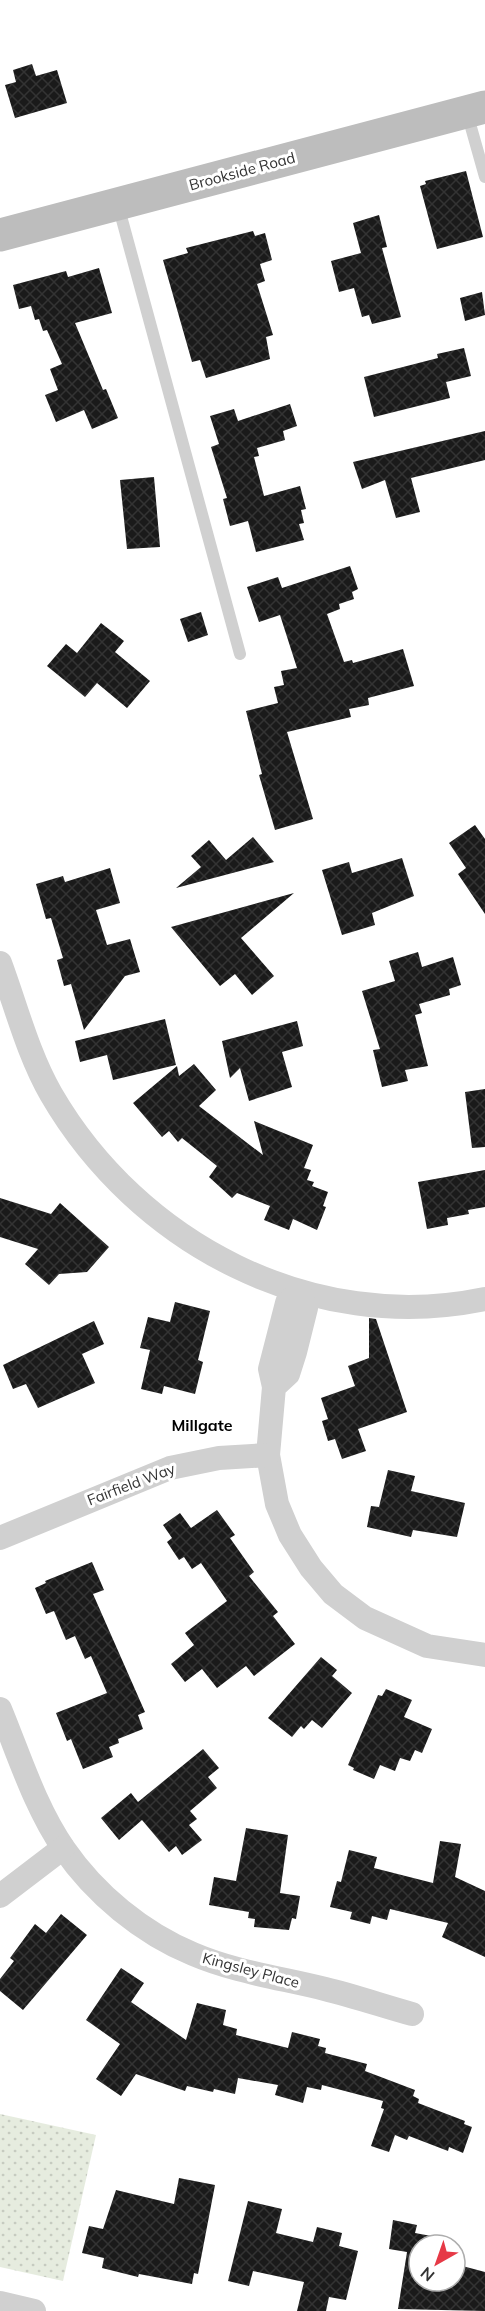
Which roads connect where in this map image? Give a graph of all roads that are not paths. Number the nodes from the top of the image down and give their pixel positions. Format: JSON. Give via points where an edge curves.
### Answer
{"nodes":[{"id":1,"x":476,"y":109,"type":"edge"},
{"id":2,"x":485,"y":177,"type":"edge"},
{"id":3,"x":117,"y":204,"type":"junction"},
{"id":4,"x":0,"y":235,"type":"edge"},
{"id":5,"x":240,"y":654,"type":"dead end"},
{"id":6,"x":0,"y":963,"type":"edge"},
{"id":7,"x":300,"y":1292,"type":"junction"},
{"id":8,"x":485,"y":1299,"type":"edge"},
{"id":9,"x":268,"y":1455,"type":"junction"},
{"id":10,"x":0,"y":1538,"type":"edge"},
{"id":11,"x":485,"y":1655,"type":"edge"},
{"id":12,"x":0,"y":1709,"type":"edge"},
{"id":13,"x":63,"y":1848,"type":"junction"},
{"id":14,"x":0,"y":1896,"type":"edge"},
{"id":15,"x":412,"y":2014,"type":"dead end"},
{"id":16,"x":0,"y":2304,"type":"edge"},
{"id":17,"x":34,"y":2311,"type":"edge"}],
"edges":[{"from":1,"to":2,"type":"lane"},
{"from":1,"to":3,"type":"street","name":"Brookside Road"},
{"from":3,"to":4,"type":"street","name":"Brookside Road"},
{"from":3,"to":5,"type":"lane"},
{"from":6,"to":7,"type":"street","via":[[51,1093],[104,1167],[135,1199],[191,1243],[246,1272]]},
{"from":7,"to":8,"type":"street","via":[[374,1306],[414,1307]]},
{"from":7,"to":9,"type":"street","via":[[306,1308],[288,1374],[274,1386]]},
{"from":9,"to":10,"type":"street","name":"Fairfield Way","via":[[219,1458],[170,1468]]},
{"from":9,"to":11,"type":"street","via":[[277,1504],[290,1535],[333,1594],[364,1618],[401,1637],[426,1646]]},
{"from":12,"to":13,"type":"street","name":"Kingsley Place"},
{"from":13,"to":14,"type":"street"},
{"from":13,"to":15,"type":"street","name":"Kingsley Place","via":[[125,1913],[193,1954],[247,1972],[326,1989]]},
{"from":16,"to":17,"type":"street"}]}
